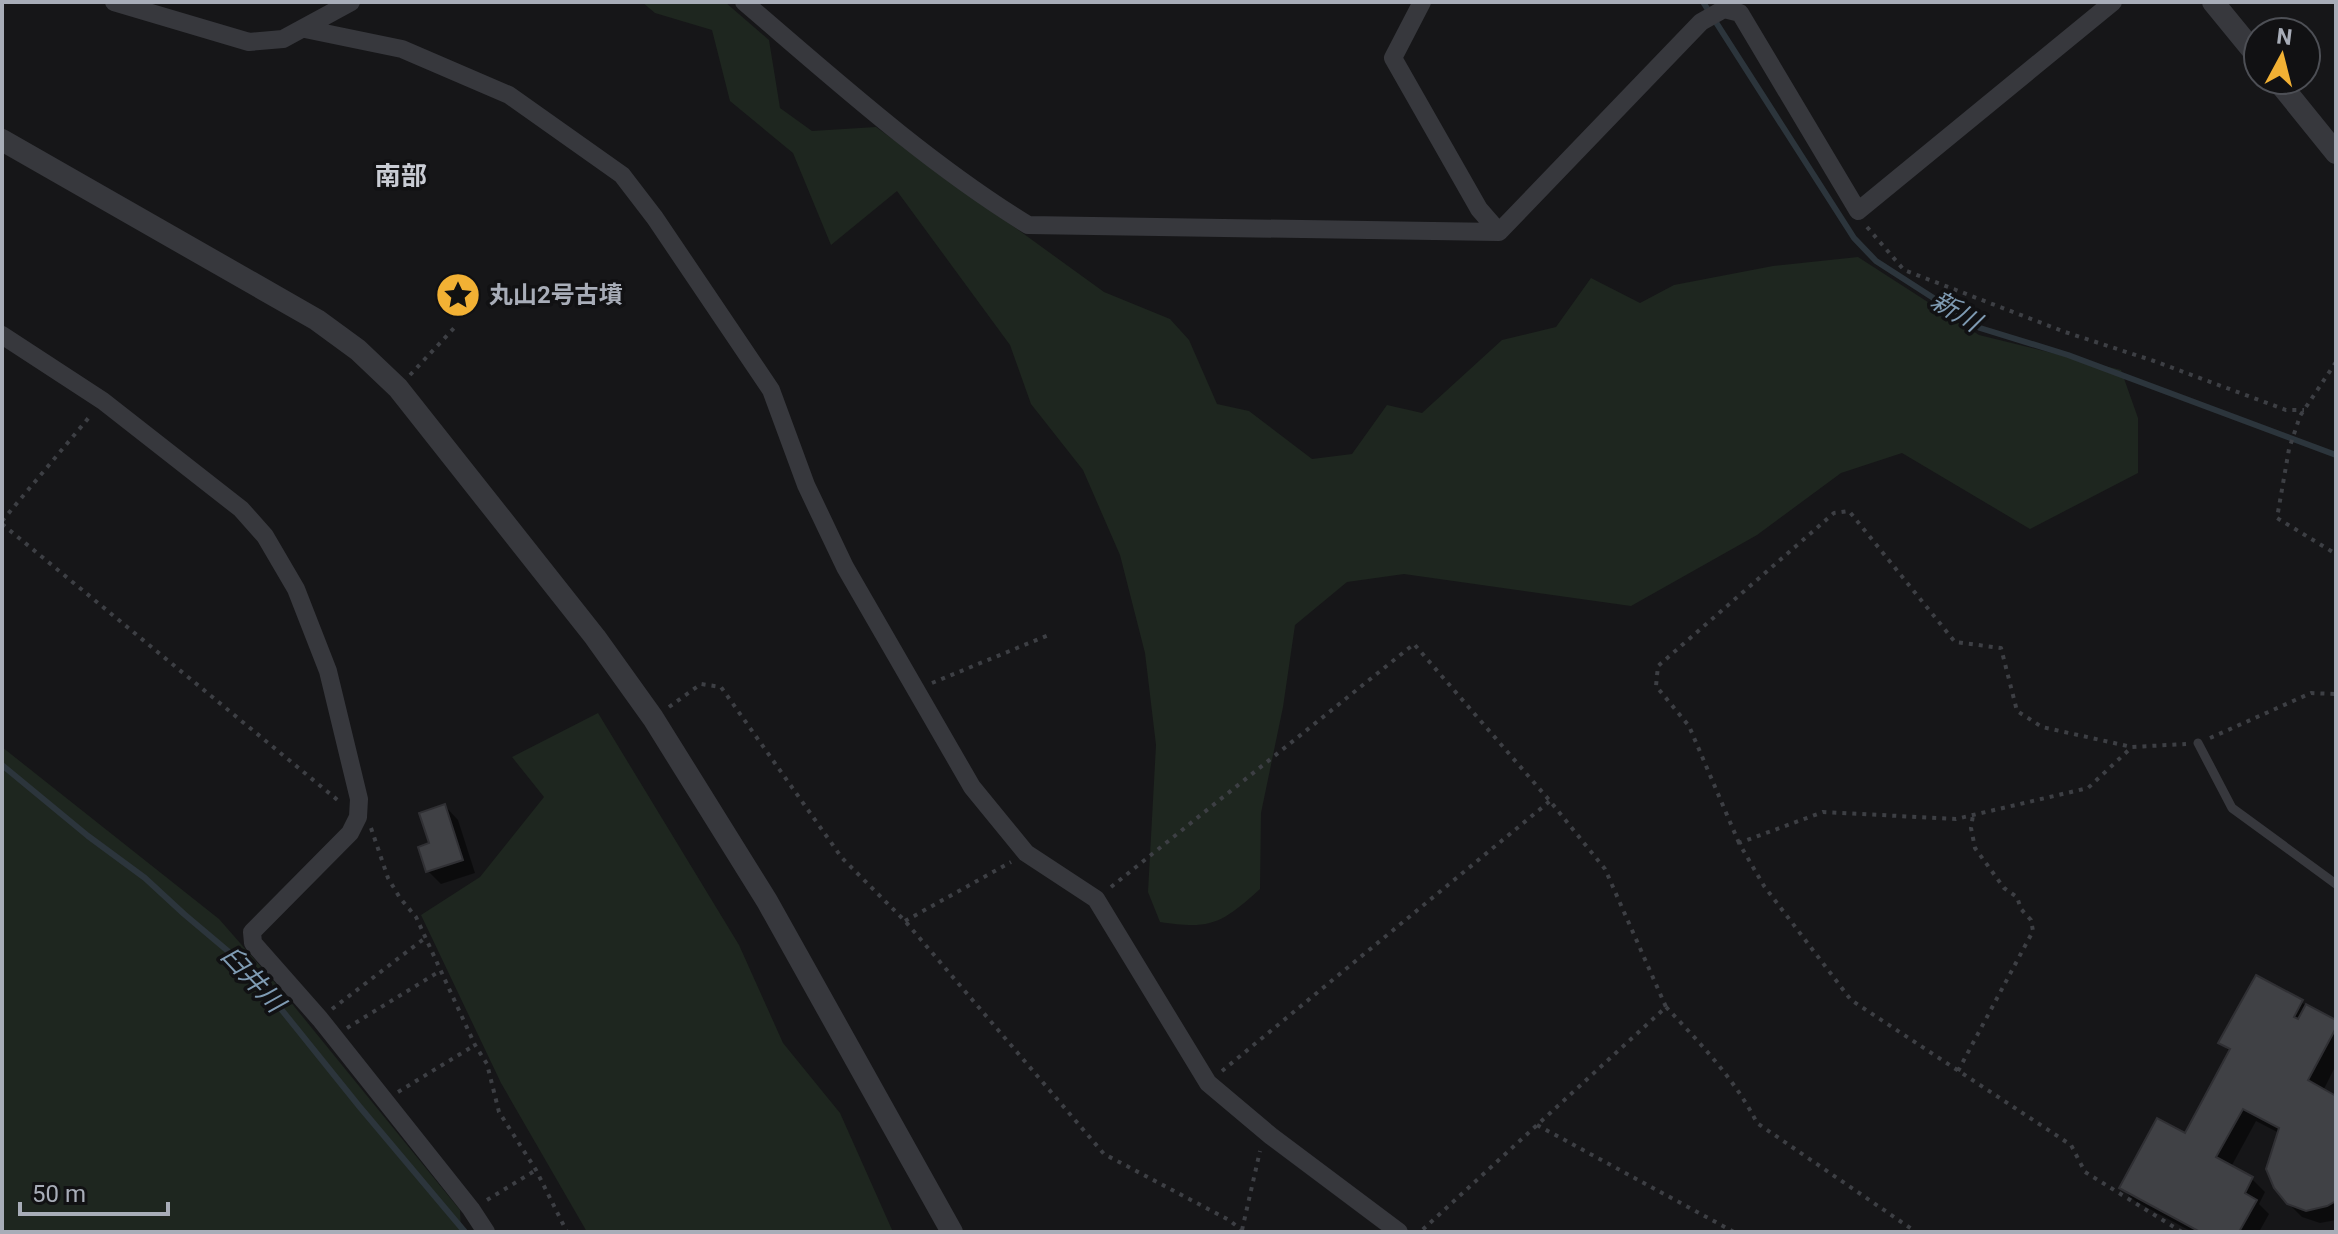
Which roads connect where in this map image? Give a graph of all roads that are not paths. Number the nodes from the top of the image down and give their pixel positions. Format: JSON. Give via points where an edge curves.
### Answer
{"nodes":[{"id":1,"x":114,"y":2,"type":"edge"},
{"id":2,"x":351,"y":2,"type":"edge"},
{"id":3,"x":744,"y":2,"type":"edge"},
{"id":4,"x":1422,"y":2,"type":"edge"},
{"id":5,"x":2113,"y":2,"type":"edge"},
{"id":6,"x":2213,"y":2,"type":"edge"},
{"id":7,"x":305,"y":29,"type":"junction"},
{"id":8,"x":2242,"y":37,"type":"edge"},
{"id":9,"x":2290,"y":96,"type":"edge"},
{"id":10,"x":2,"y":140,"type":"edge"},
{"id":11,"x":2336,"y":153,"type":"edge"},
{"id":12,"x":1499,"y":232,"type":"junction"},
{"id":13,"x":2,"y":335,"type":"edge"},
{"id":14,"x":2198,"y":743,"type":"road end"},
{"id":15,"x":2336,"y":884,"type":"edge"},
{"id":16,"x":486,"y":1232,"type":"edge"},
{"id":17,"x":952,"y":1232,"type":"edge"},
{"id":18,"x":1399,"y":1232,"type":"edge"}],
"edges":[{"from":1,"to":7,"type":"street","via":[[249,42],[283,39]]},
{"from":2,"to":7,"type":"street"},
{"from":3,"to":12,"type":"street","via":[[982,197],[1028,225]]},
{"from":4,"to":12,"type":"street","via":[[1393,58],[1479,209]]},
{"from":5,"to":12,"type":"street","via":[[1858,211],[1740,13],[1724,9],[1701,22]]},
{"from":6,"to":8,"type":"street"},
{"from":7,"to":18,"type":"street","via":[[402,49],[509,95],[622,175],[771,390],[806,485],[845,567],[972,787],[1026,853],[1096,899],[1208,1083]]},
{"from":9,"to":11,"type":"street"},
{"from":10,"to":17,"type":"street","via":[[317,320],[398,388],[653,718],[767,901]]},
{"from":13,"to":16,"type":"street","via":[[103,401],[241,509],[265,536],[296,589],[328,671],[359,799],[358,817],[350,833],[252,932],[253,943],[334,1036]]},
{"from":14,"to":15,"type":"lane","via":[[2232,808]]}]}
